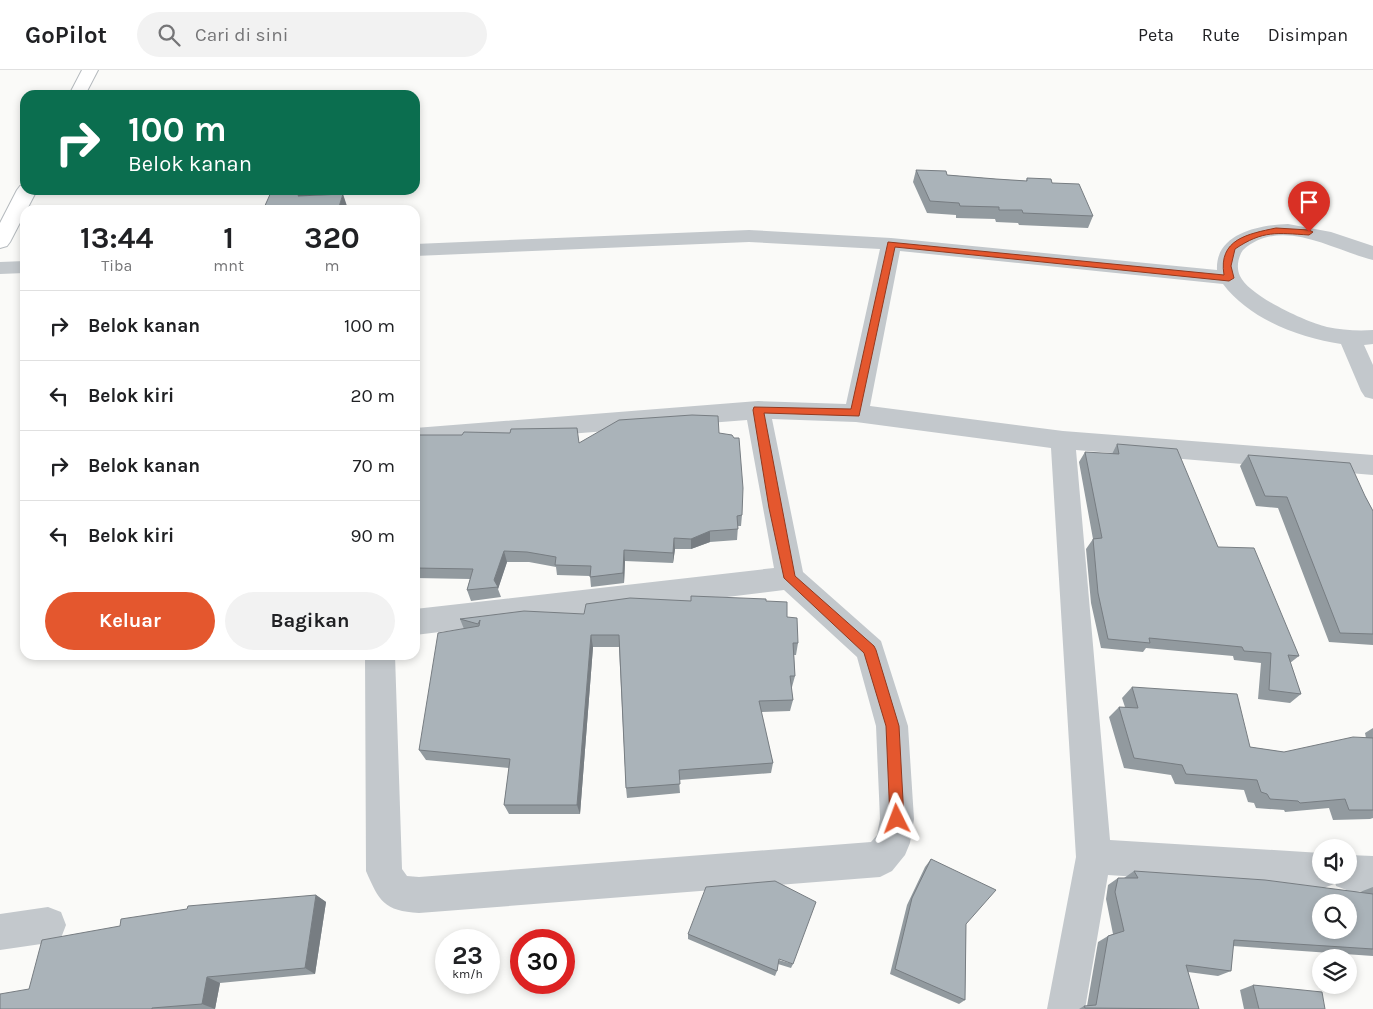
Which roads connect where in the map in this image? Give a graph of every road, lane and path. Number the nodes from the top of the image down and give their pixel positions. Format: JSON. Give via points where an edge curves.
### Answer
{"nodes":[{"id":1,"x":90,"y":70,"type":"edge"},
{"id":2,"x":80,"y":90,"type":"edge"},
{"id":3,"x":24,"y":195,"type":"edge"},
{"id":4,"x":0,"y":242,"type":"edge"},
{"id":5,"x":891,"y":244,"type":"junction"},
{"id":6,"x":420,"y":250,"type":"edge"},
{"id":7,"x":1373,"y":254,"type":"edge"},
{"id":8,"x":20,"y":267,"type":"edge"},
{"id":9,"x":0,"y":268,"type":"edge"},
{"id":10,"x":1229,"y":278,"type":"junction"},
{"id":11,"x":1349,"y":337,"type":"junction"},
{"id":12,"x":1373,"y":337,"type":"edge"},
{"id":13,"x":1373,"y":391,"type":"edge"},
{"id":14,"x":758,"y":410,"type":"junction"},
{"id":15,"x":856,"y":413,"type":"junction"},
{"id":16,"x":420,"y":437,"type":"edge"},
{"id":17,"x":1063,"y":440,"type":"junction"},
{"id":18,"x":1373,"y":465,"type":"edge"},
{"id":19,"x":790,"y":578,"type":"junction"},
{"id":20,"x":420,"y":621,"type":"edge"},
{"id":21,"x":380,"y":660,"type":"edge"},
{"id":22,"x":1094,"y":857,"type":"junction"},
{"id":23,"x":1312,"y":870,"type":"edge"},
{"id":24,"x":1357,"y":873,"type":"edge"},
{"id":25,"x":1373,"y":874,"type":"edge"},
{"id":26,"x":48,"y":925,"type":"dead end"},
{"id":27,"x":0,"y":932,"type":"edge"},
{"id":28,"x":1066,"y":1009,"type":"edge"}],
"edges":[{"from":1,"to":2,"type":"main road"},
{"from":3,"to":4,"type":"main road"},
{"from":5,"to":6,"type":"street","via":[[749,236]]},
{"from":5,"to":10,"type":"street"},
{"from":5,"to":15,"type":"street"},
{"from":7,"to":10,"type":"street","via":[[1344,241],[1309,232],[1276,230],[1249,236],[1232,248],[1227,266]]},
{"from":8,"to":9,"type":"street"},
{"from":10,"to":11,"type":"street","via":[[1260,307],[1294,325]]},
{"from":11,"to":12,"type":"street"},
{"from":11,"to":13,"type":"street"},
{"from":14,"to":15,"type":"street"},
{"from":14,"to":16,"type":"street"},
{"from":14,"to":19,"type":"street"},
{"from":15,"to":17,"type":"street"},
{"from":17,"to":18,"type":"street"},
{"from":17,"to":22,"type":"street"},
{"from":19,"to":20,"type":"street"},
{"from":19,"to":21,"type":"street","via":[[870,650],[892,726],[897,819],[893,843],[880,859],[401,894],[392,889],[384,871]]},
{"from":22,"to":23,"type":"street"},
{"from":22,"to":28,"type":"street"},
{"from":24,"to":25,"type":"street"},
{"from":26,"to":27,"type":"street"}]}
